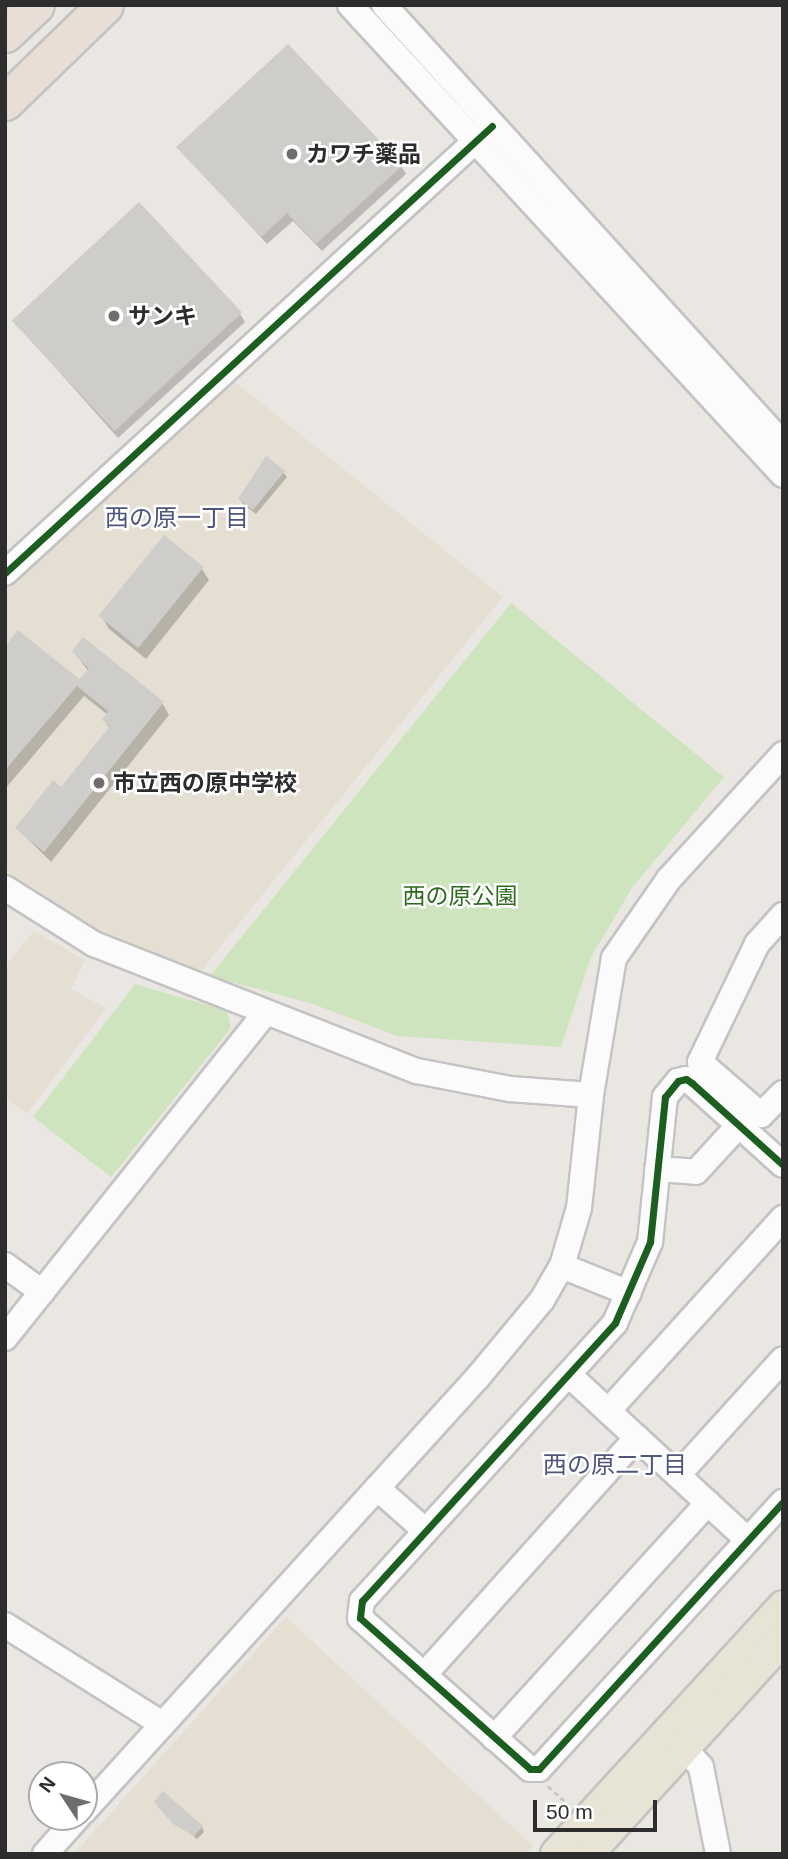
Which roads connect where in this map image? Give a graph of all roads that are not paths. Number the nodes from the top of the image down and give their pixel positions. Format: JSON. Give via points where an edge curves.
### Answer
{"nodes":[{"id":1,"x":36,"y":5,"type":"edge"},
{"id":2,"x":105,"y":5,"type":"edge"},
{"id":3,"x":350,"y":5,"type":"edge"},
{"id":4,"x":384,"y":5,"type":"edge"},
{"id":5,"x":5,"y":34,"type":"edge"},
{"id":6,"x":5,"y":102,"type":"edge"},
{"id":7,"x":483,"y":133,"type":"junction"},
{"id":8,"x":783,"y":444,"type":"edge"},
{"id":9,"x":783,"y":475,"type":"edge"},
{"id":10,"x":5,"y":573,"type":"edge"},
{"id":11,"x":783,"y":754,"type":"edge"},
{"id":12,"x":5,"y":888,"type":"edge"},
{"id":13,"x":783,"y":915,"type":"edge"},
{"id":14,"x":265,"y":1013,"type":"junction"},
{"id":15,"x":783,"y":1093,"type":"edge"},
{"id":16,"x":591,"y":1095,"type":"junction"},
{"id":17,"x":739,"y":1125,"type":"junction"},
{"id":18,"x":783,"y":1165,"type":"edge"},
{"id":19,"x":657,"y":1169,"type":"junction"},
{"id":20,"x":783,"y":1218,"type":"edge"},
{"id":21,"x":5,"y":1265,"type":"edge"},
{"id":22,"x":562,"y":1266,"type":"junction"},
{"id":23,"x":42,"y":1293,"type":"junction"},
{"id":24,"x":629,"y":1293,"type":"junction"},
{"id":25,"x":5,"y":1338,"type":"edge"},
{"id":26,"x":783,"y":1359,"type":"edge"},
{"id":27,"x":569,"y":1375,"type":"junction"},
{"id":28,"x":608,"y":1411,"type":"junction"},
{"id":29,"x":637,"y":1438,"type":"junction"},
{"id":30,"x":677,"y":1475,"type":"junction"},
{"id":31,"x":377,"y":1488,"type":"junction"},
{"id":32,"x":783,"y":1502,"type":"edge"},
{"id":33,"x":708,"y":1503,"type":"junction"},
{"id":34,"x":426,"y":1531,"type":"junction"},
{"id":35,"x":748,"y":1540,"type":"junction"},
{"id":36,"x":783,"y":1605,"type":"edge"},
{"id":37,"x":5,"y":1625,"type":"edge"},
{"id":38,"x":783,"y":1640,"type":"edge"},
{"id":39,"x":424,"y":1675,"type":"junction"},
{"id":40,"x":163,"y":1724,"type":"junction"},
{"id":41,"x":494,"y":1738,"type":"junction"},
{"id":42,"x":684,"y":1748,"type":"junction"},
{"id":43,"x":98,"y":1796,"type":"edge"},
{"id":44,"x":66,"y":1831,"type":"edge"},
{"id":45,"x":45,"y":1854,"type":"edge"},
{"id":46,"x":556,"y":1854,"type":"edge"},
{"id":47,"x":588,"y":1854,"type":"edge"},
{"id":48,"x":718,"y":1854,"type":"edge"}],
"edges":[{"from":1,"to":5,"type":"highway"},
{"from":2,"to":6,"type":"highway"},
{"from":3,"to":7,"type":"street"},
{"from":4,"to":7,"type":"street"},
{"from":7,"to":8,"type":"street"},
{"from":7,"to":9,"type":"street"},
{"from":7,"to":10,"type":"street"},
{"from":11,"to":16,"type":"street","via":[[669,879],[621,946],[608,979]]},
{"from":12,"to":14,"type":"street","via":[[94,944]]},
{"from":13,"to":15,"type":"street","via":[[757,944],[700,1062],[761,1115]]},
{"from":14,"to":16,"type":"street","via":[[445,1080]]},
{"from":14,"to":23,"type":"street"},
{"from":16,"to":22,"type":"street","via":[[579,1208]]},
{"from":17,"to":18,"type":"street"},
{"from":17,"to":19,"type":"street","via":[[696,1172]]},
{"from":17,"to":19,"type":"street","via":[[692,1083],[678,1081],[665,1097]]},
{"from":19,"to":24,"type":"street","via":[[650,1242]]},
{"from":20,"to":28,"type":"street"},
{"from":21,"to":23,"type":"street"},
{"from":22,"to":24,"type":"street"},
{"from":22,"to":31,"type":"street","via":[[513,1338]]},
{"from":23,"to":25,"type":"street"},
{"from":24,"to":27,"type":"street","via":[[615,1323]]},
{"from":26,"to":30,"type":"street"},
{"from":27,"to":28,"type":"street"},
{"from":27,"to":34,"type":"street"},
{"from":28,"to":29,"type":"street"},
{"from":29,"to":30,"type":"street"},
{"from":29,"to":39,"type":"street"},
{"from":30,"to":33,"type":"street"},
{"from":31,"to":34,"type":"street"},
{"from":31,"to":40,"type":"street"},
{"from":32,"to":35,"type":"street"},
{"from":33,"to":35,"type":"street"},
{"from":33,"to":41,"type":"street"},
{"from":34,"to":39,"type":"street","via":[[359,1609],[360,1618]]},
{"from":35,"to":41,"type":"street","via":[[538,1769],[530,1769]]},
{"from":36,"to":46,"type":"main road"},
{"from":37,"to":40,"type":"street"},
{"from":38,"to":42,"type":"main road"},
{"from":39,"to":41,"type":"street"},
{"from":40,"to":43,"type":"street"},
{"from":42,"to":47,"type":"main road"},
{"from":42,"to":48,"type":"street","via":[[701,1768]]},
{"from":44,"to":45,"type":"street"}]}
